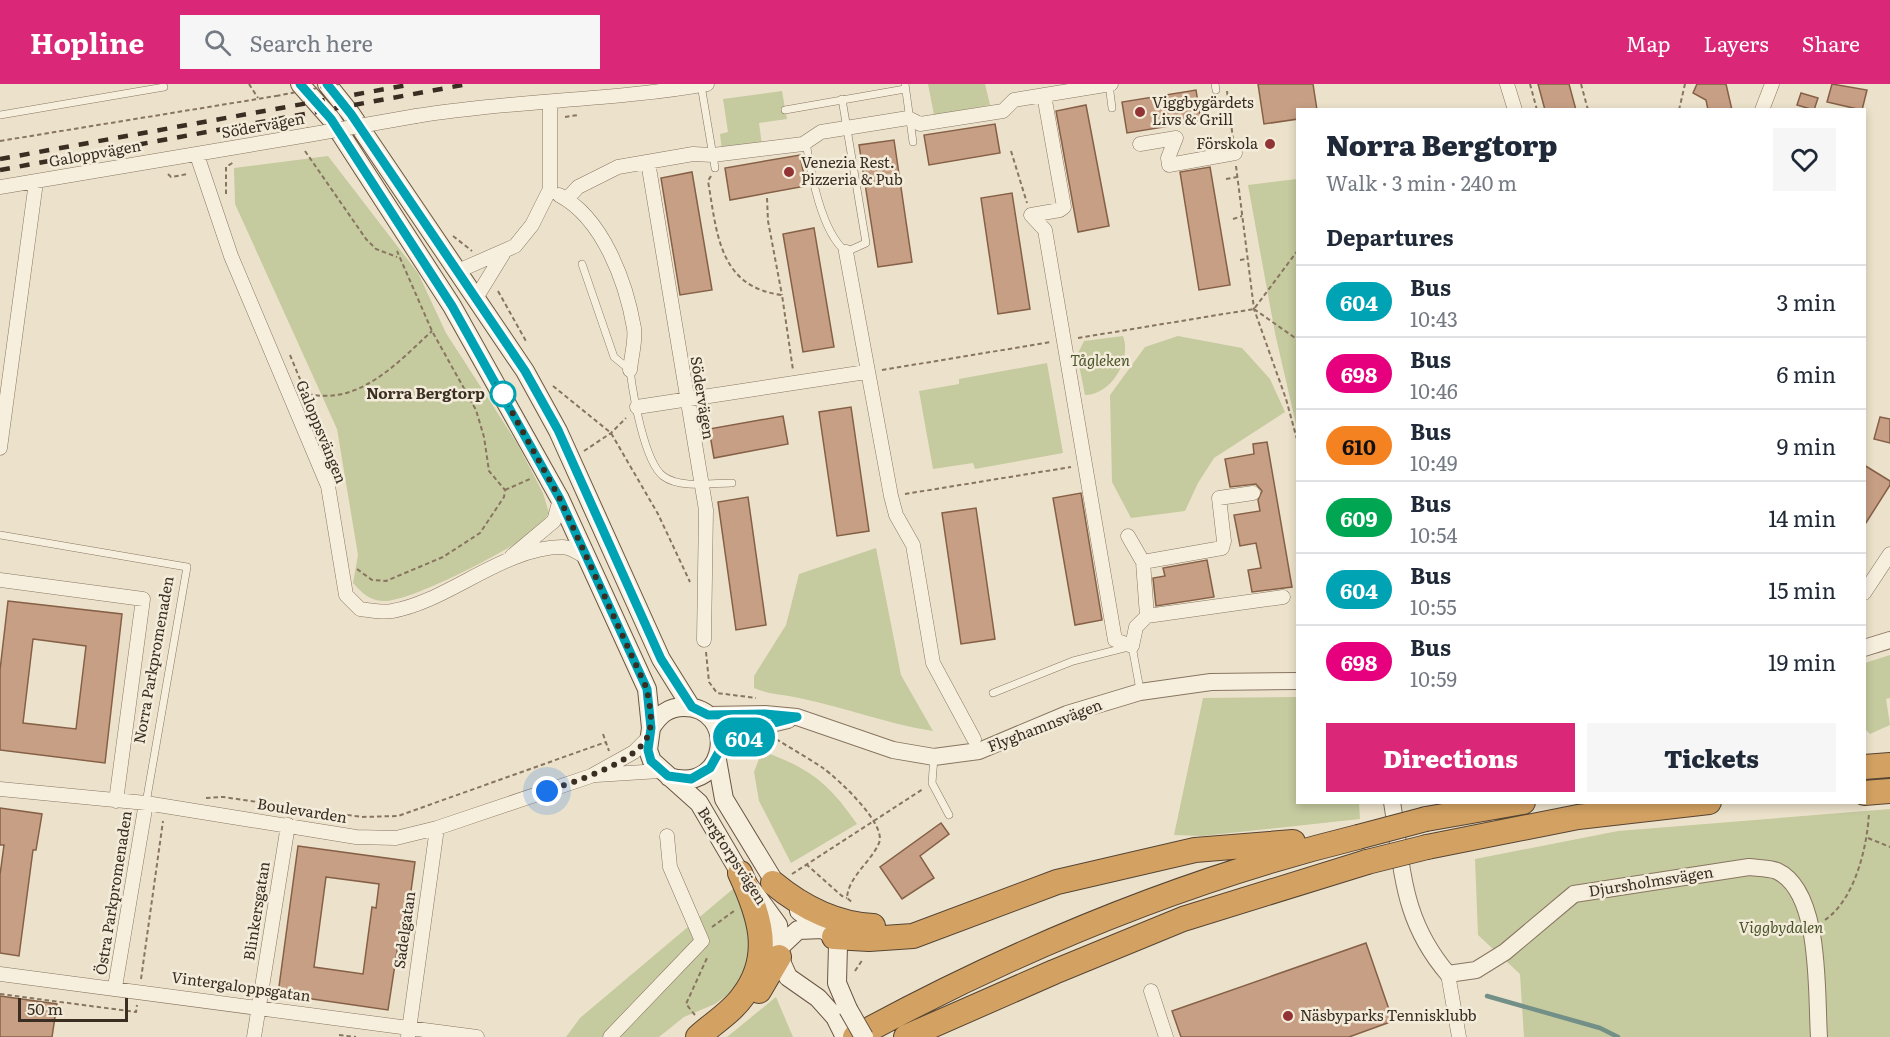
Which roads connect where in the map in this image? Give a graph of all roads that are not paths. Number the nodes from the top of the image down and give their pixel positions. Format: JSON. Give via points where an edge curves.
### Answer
{"nodes":[{"id":1,"x":300,"y":84,"type":"edge"},
{"id":2,"x":327,"y":84,"type":"edge"},
{"id":3,"x":1110,"y":84,"type":"edge"},
{"id":4,"x":1507,"y":84,"type":"edge"},
{"id":5,"x":1772,"y":84,"type":"edge"},
{"id":6,"x":704,"y":85,"type":"edge"},
{"id":7,"x":905,"y":86,"type":"edge"},
{"id":8,"x":164,"y":87,"type":"dead end"},
{"id":9,"x":1044,"y":94,"type":"junction"},
{"id":10,"x":842,"y":99,"type":"junction"},
{"id":11,"x":550,"y":102,"type":"junction"},
{"id":12,"x":1112,"y":108,"type":"dead end"},
{"id":13,"x":1514,"y":108,"type":"edge"},
{"id":14,"x":1763,"y":108,"type":"edge"},
{"id":15,"x":785,"y":110,"type":"dead end"},
{"id":16,"x":0,"y":115,"type":"edge"},
{"id":17,"x":909,"y":118,"type":"junction"},
{"id":18,"x":847,"y":129,"type":"junction"},
{"id":19,"x":806,"y":142,"type":"junction"},
{"id":20,"x":913,"y":142,"type":"dead end"},
{"id":21,"x":1140,"y":144,"type":"dead end"},
{"id":22,"x":1235,"y":153,"type":"road end"},
{"id":23,"x":197,"y":155,"type":"junction"},
{"id":24,"x":648,"y":162,"type":"junction"},
{"id":25,"x":714,"y":162,"type":"junction"},
{"id":26,"x":36,"y":182,"type":"junction"},
{"id":27,"x":0,"y":187,"type":"edge"},
{"id":28,"x":550,"y":189,"type":"junction"},
{"id":29,"x":567,"y":199,"type":"junction"},
{"id":30,"x":846,"y":252,"type":"junction"},
{"id":31,"x":503,"y":254,"type":"junction"},
{"id":32,"x":582,"y":264,"type":"dead end"},
{"id":33,"x":458,"y":272,"type":"junction"},
{"id":34,"x":476,"y":298,"type":"junction"},
{"id":35,"x":630,"y":370,"type":"junction"},
{"id":36,"x":866,"y":372,"type":"junction"},
{"id":37,"x":686,"y":400,"type":"junction"},
{"id":38,"x":637,"y":407,"type":"junction"},
{"id":39,"x":0,"y":448,"type":"edge"},
{"id":40,"x":732,"y":483,"type":"dead end"},
{"id":41,"x":700,"y":484,"type":"junction"},
{"id":42,"x":1253,"y":493,"type":"dead end"},
{"id":43,"x":560,"y":499,"type":"junction"},
{"id":44,"x":0,"y":535,"type":"edge"},
{"id":45,"x":1128,"y":536,"type":"dead end"},
{"id":46,"x":1890,"y":554,"type":"edge"},
{"id":47,"x":587,"y":558,"type":"junction"},
{"id":48,"x":506,"y":561,"type":"junction"},
{"id":49,"x":1143,"y":562,"type":"junction"},
{"id":50,"x":0,"y":580,"type":"edge"},
{"id":51,"x":1866,"y":590,"type":"edge"},
{"id":52,"x":1283,"y":597,"type":"dead end"},
{"id":53,"x":1147,"y":616,"type":"junction"},
{"id":54,"x":704,"y":639,"type":"road end"},
{"id":55,"x":1890,"y":640,"type":"edge"},
{"id":56,"x":1132,"y":646,"type":"junction"},
{"id":57,"x":1866,"y":647,"type":"edge"},
{"id":58,"x":1296,"y":681,"type":"edge"},
{"id":59,"x":1140,"y":692,"type":"junction"},
{"id":60,"x":993,"y":693,"type":"dead end"},
{"id":61,"x":700,"y":711,"type":"junction"},
{"id":62,"x":766,"y":719,"type":"junction"},
{"id":63,"x":649,"y":733,"type":"junction"},
{"id":64,"x":974,"y":739,"type":"dead end"},
{"id":65,"x":718,"y":755,"type":"junction"},
{"id":66,"x":934,"y":757,"type":"junction"},
{"id":67,"x":1890,"y":765,"type":"edge"},
{"id":68,"x":1866,"y":767,"type":"edge"},
{"id":69,"x":664,"y":774,"type":"junction"},
{"id":70,"x":591,"y":776,"type":"junction"},
{"id":71,"x":0,"y":789,"type":"edge"},
{"id":72,"x":1890,"y":791,"type":"edge"},
{"id":73,"x":116,"y":801,"type":"junction"},
{"id":74,"x":146,"y":803,"type":"junction"},
{"id":75,"x":1867,"y":803,"type":"edge"},
{"id":76,"x":1392,"y":804,"type":"edge"},
{"id":77,"x":1512,"y":804,"type":"edge"},
{"id":78,"x":1692,"y":804,"type":"edge"},
{"id":79,"x":949,"y":815,"type":"dead end"},
{"id":80,"x":288,"y":825,"type":"junction"},
{"id":81,"x":437,"y":828,"type":"junction"},
{"id":82,"x":667,"y":836,"type":"dead end"},
{"id":83,"x":1358,"y":837,"type":"junction"},
{"id":84,"x":740,"y":873,"type":"junction"},
{"id":85,"x":778,"y":881,"type":"junction"},
{"id":86,"x":869,"y":932,"type":"junction"},
{"id":87,"x":828,"y":933,"type":"junction"},
{"id":88,"x":780,"y":952,"type":"junction"},
{"id":89,"x":1054,"y":972,"type":"junction"},
{"id":90,"x":0,"y":974,"type":"edge"},
{"id":91,"x":1448,"y":974,"type":"junction"},
{"id":92,"x":115,"y":987,"type":"junction"},
{"id":93,"x":1151,"y":991,"type":"dead end"},
{"id":94,"x":259,"y":1006,"type":"junction"},
{"id":95,"x":842,"y":1013,"type":"junction"},
{"id":96,"x":696,"y":1026,"type":"edge"},
{"id":97,"x":408,"y":1032,"type":"edge"},
{"id":98,"x":254,"y":1037,"type":"edge"},
{"id":99,"x":477,"y":1037,"type":"edge"},
{"id":100,"x":610,"y":1037,"type":"edge"},
{"id":101,"x":709,"y":1037,"type":"edge"},
{"id":102,"x":845,"y":1037,"type":"edge"},
{"id":103,"x":855,"y":1037,"type":"edge"},
{"id":104,"x":864,"y":1037,"type":"edge"},
{"id":105,"x":906,"y":1037,"type":"edge"},
{"id":106,"x":937,"y":1037,"type":"edge"},
{"id":107,"x":1166,"y":1037,"type":"edge"},
{"id":108,"x":1460,"y":1037,"type":"edge"},
{"id":109,"x":1819,"y":1037,"type":"edge"}],
"edges":[{"from":1,"to":43,"type":"main road","name":"Bergtorpsvägen","via":[[331,119],[446,297]]},
{"from":2,"to":33,"type":"main road","name":"Bergtorpsvägen"},
{"from":3,"to":9,"type":"street"},
{"from":3,"to":12,"type":"lane"},
{"from":4,"to":13,"type":"street"},
{"from":5,"to":14,"type":"street"},
{"from":6,"to":11,"type":"street","name":"Södervägen"},
{"from":6,"to":25,"type":"lane"},
{"from":7,"to":10,"type":"lane"},
{"from":7,"to":17,"type":"lane"},
{"from":8,"to":16,"type":"lane"},
{"from":9,"to":17,"type":"street","via":[[1014,100],[1003,111],[921,124]]},
{"from":9,"to":56,"type":"street","via":[[1064,207],[1031,215],[1045,230],[1115,640]]},
{"from":10,"to":15,"type":"lane"},
{"from":10,"to":18,"type":"lane"},
{"from":11,"to":23,"type":"street","name":"Södervägen","bridge":true,"via":[[481,105]]},
{"from":11,"to":28,"type":"street"},
{"from":17,"to":18,"type":"street"},
{"from":17,"to":20,"type":"lane"},
{"from":18,"to":19,"type":"street","via":[[821,132]]},
{"from":18,"to":30,"type":"lane","via":[[866,243]]},
{"from":19,"to":25,"type":"street"},
{"from":19,"to":30,"type":"lane","via":[[811,173],[834,242]]},
{"from":21,"to":22,"type":"street","via":[[1176,138],[1169,165]]},
{"from":23,"to":26,"type":"street","name":"Galoppvägen"},
{"from":23,"to":48,"type":"street","name":"Galoppsvängen","via":[[231,256],[328,486],[346,595],[360,609],[392,611]]},
{"from":24,"to":25,"type":"street","via":[[693,154]]},
{"from":24,"to":29,"type":"street","via":[[618,167],[578,187]]},
{"from":24,"to":37,"type":"street","name":"Södervägen"},
{"from":26,"to":27,"type":"street","name":"Galoppvägen"},
{"from":26,"to":39,"type":"street"},
{"from":28,"to":29,"type":"street"},
{"from":28,"to":31,"type":"street","via":[[532,225]]},
{"from":29,"to":35,"type":"street","via":[[602,235],[616,269],[634,330]]},
{"from":30,"to":36,"type":"street"},
{"from":31,"to":33,"type":"street"},
{"from":31,"to":34,"type":"street"},
{"from":32,"to":35,"type":"lane","via":[[614,357]]},
{"from":33,"to":34,"type":"main road","name":"Bergtorpsvägen"},
{"from":34,"to":61,"type":"main road","name":"Bergtorpsvägen","via":[[525,371],[558,430],[661,659]]},
{"from":35,"to":38,"type":"lane"},
{"from":36,"to":37,"type":"street"},
{"from":36,"to":64,"type":"street","via":[[896,515],[913,546],[933,663]]},
{"from":37,"to":38,"type":"street"},
{"from":37,"to":41,"type":"street","name":"Södervägen"},
{"from":38,"to":41,"type":"lane","via":[[651,460],[663,476],[676,482]]},
{"from":40,"to":41,"type":"lane"},
{"from":41,"to":54,"type":"street","name":"Södervägen","via":[[706,530]]},
{"from":42,"to":49,"type":"street","via":[[1219,498],[1222,548]]},
{"from":43,"to":47,"type":"main road","name":"Bergtorpsvägen"},
{"from":43,"to":48,"type":"street","name":"Galoppsvängen","via":[[554,521]]},
{"from":44,"to":74,"type":"lane","name":"Norra Parkpromenaden","via":[[187,567]]},
{"from":45,"to":49,"type":"street"},
{"from":46,"to":51,"type":"street"},
{"from":47,"to":48,"type":"street","name":"Galoppsvängen","via":[[564,547]]},
{"from":47,"to":63,"type":"main road","name":"Bergtorpsvägen","via":[[647,689]]},
{"from":49,"to":53,"type":"street"},
{"from":50,"to":73,"type":"street","name":"Norra Parkpromenaden","via":[[143,599]]},
{"from":52,"to":53,"type":"street"},
{"from":53,"to":56,"type":"street","via":[[1136,627]]},
{"from":55,"to":57,"type":"street"},
{"from":56,"to":59,"type":"lane"},
{"from":56,"to":60,"type":"lane","via":[[1073,661]]},
{"from":58,"to":59,"type":"street","name":"Flyghamnsvägen","via":[[1211,682]]},
{"from":59,"to":66,"type":"street","name":"Flyghamnsvägen","via":[[1067,714],[978,751]]},
{"from":61,"to":62,"type":"street","name":"Flyghamnsvägen"},
{"from":61,"to":63,"type":"main road","via":[[676,707],[666,711]]},
{"from":61,"to":65,"type":"main road","name":"Bergtorpsvägen","via":[[716,726],[720,740]]},
{"from":62,"to":65,"type":"street"},
{"from":62,"to":66,"type":"street","name":"Flyghamnsvägen","via":[[797,717],[893,750]]},
{"from":63,"to":69,"type":"main road","name":"Bergtorpsvägen","via":[[651,761]]},
{"from":63,"to":70,"type":"street","name":"Boulevarden","via":[[634,752]]},
{"from":65,"to":69,"type":"main road","via":[[702,775],[691,779]]},
{"from":65,"to":85,"type":"main road","name":"Bergtorpsvägen","via":[[724,799]]},
{"from":66,"to":79,"type":"lane","via":[[932,783]]},
{"from":67,"to":68,"type":"highway"},
{"from":69,"to":70,"type":"street","name":"Boulevarden"},
{"from":69,"to":84,"type":"main road","name":"Bergtorpsvägen","via":[[699,803]]},
{"from":70,"to":81,"type":"street","name":"Boulevarden"},
{"from":71,"to":73,"type":"street","name":"Boulevarden"},
{"from":72,"to":75,"type":"highway"},
{"from":73,"to":74,"type":"street","name":"Boulevarden"},
{"from":74,"to":80,"type":"street","name":"Boulevarden"},
{"from":74,"to":92,"type":"street","name":"Östra Parkpromenaden"},
{"from":76,"to":91,"type":"street","via":[[1402,879],[1414,923]]},
{"from":77,"to":83,"type":"highway","bridge":true,"via":[[1426,819]]},
{"from":78,"to":89,"type":"highway","bridge":true,"via":[[1578,817],[1367,862],[1183,919]]},
{"from":80,"to":81,"type":"street","name":"Boulevarden","via":[[356,837],[396,838]]},
{"from":80,"to":94,"type":"street","name":"Blinkersgatan"},
{"from":81,"to":97,"type":"street","name":"Sadelgatan"},
{"from":82,"to":100,"type":"street","via":[[670,867],[702,941]]},
{"from":83,"to":86,"type":"highway","via":[[1195,850],[1057,882],[942,926]]},
{"from":83,"to":103,"type":"highway","via":[[1277,857],[1168,894],[1024,954]]},
{"from":84,"to":88,"type":"main road","name":"Bergtorpsvägen","via":[[778,925]]},
{"from":84,"to":96,"type":"highway","via":[[761,926],[759,966],[743,997]]},
{"from":85,"to":86,"type":"highway","via":[[796,902]]},
{"from":85,"to":87,"type":"main road","name":"Bergtorpsvägen","via":[[792,906]]},
{"from":86,"to":87,"type":"highway"},
{"from":87,"to":88,"type":"main road","via":[[798,930]]},
{"from":87,"to":95,"type":"main road","name":"Bergtorpsvägen","via":[[838,945],[837,982]]},
{"from":88,"to":95,"type":"main road","name":"Bergtorpsvägen","via":[[788,977]]},
{"from":88,"to":101,"type":"highway","via":[[751,1002]]},
{"from":89,"to":105,"type":"highway"},
{"from":89,"to":106,"type":"highway"},
{"from":90,"to":92,"type":"street","name":"Vintergaloppsgatan"},
{"from":91,"to":108,"type":"street"},
{"from":91,"to":109,"type":"street","name":"Djursholmsvägen","via":[[1476,970],[1505,952],[1574,894],[1749,867],[1776,871],[1795,885],[1811,923]]},
{"from":92,"to":94,"type":"street","name":"Vintergaloppsgatan"},
{"from":93,"to":107,"type":"street"},
{"from":94,"to":97,"type":"street","name":"Vintergaloppsgatan"},
{"from":94,"to":98,"type":"street","name":"Blinkersgatan"},
{"from":95,"to":102,"type":"main road","name":"Bergtorpsvägen"},
{"from":95,"to":104,"type":"main road","name":"Bergtorpsvägen","bridge":true},
{"from":97,"to":99,"type":"street","name":"Vintergaloppsgatan"}]}
